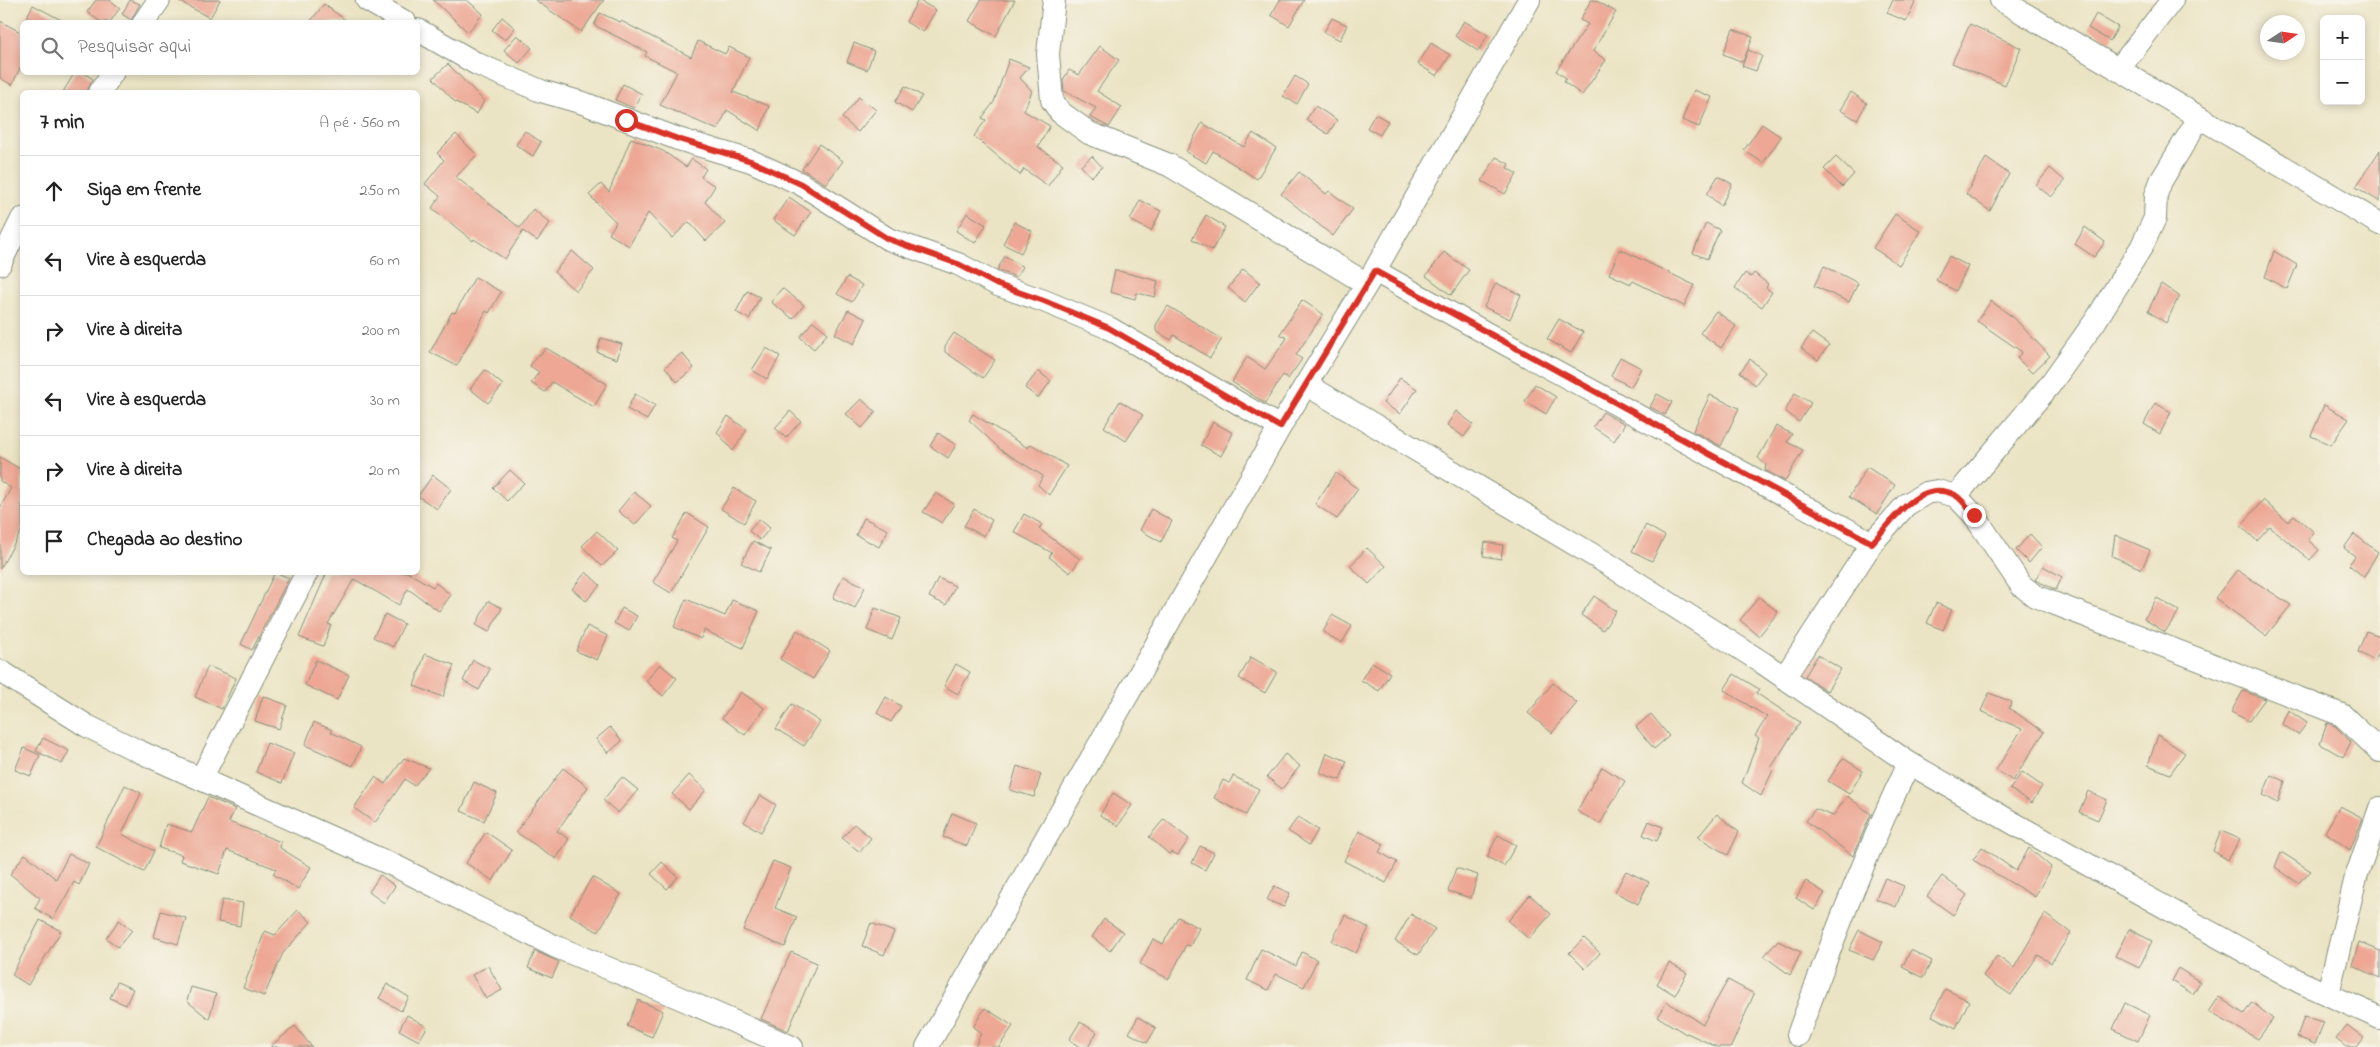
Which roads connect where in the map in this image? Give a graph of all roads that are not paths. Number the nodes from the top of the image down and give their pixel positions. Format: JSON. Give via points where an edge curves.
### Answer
{"nodes":[{"id":1,"x":159,"y":0,"type":"edge"},
{"id":2,"x":367,"y":0,"type":"edge"},
{"id":3,"x":1054,"y":0,"type":"edge"},
{"id":4,"x":1530,"y":0,"type":"edge"},
{"id":5,"x":2000,"y":0,"type":"edge"},
{"id":6,"x":2172,"y":0,"type":"edge"},
{"id":7,"x":145,"y":20,"type":"edge"},
{"id":8,"x":402,"y":20,"type":"edge"},
{"id":9,"x":420,"y":31,"type":"edge"},
{"id":10,"x":2118,"y":70,"type":"junction"},
{"id":11,"x":111,"y":75,"type":"edge"},
{"id":12,"x":101,"y":90,"type":"edge"},
{"id":13,"x":2199,"y":118,"type":"junction"},
{"id":14,"x":20,"y":223,"type":"edge"},
{"id":15,"x":2380,"y":224,"type":"edge"},
{"id":16,"x":0,"y":264,"type":"edge"},
{"id":17,"x":1371,"y":277,"type":"junction"},
{"id":18,"x":1307,"y":385,"type":"junction"},
{"id":19,"x":1280,"y":427,"type":"junction"},
{"id":20,"x":1956,"y":496,"type":"junction"},
{"id":21,"x":1872,"y":543,"type":"junction"},
{"id":22,"x":304,"y":575,"type":"edge"},
{"id":23,"x":0,"y":671,"type":"edge"},
{"id":24,"x":1784,"y":678,"type":"junction"},
{"id":25,"x":2380,"y":751,"type":"edge"},
{"id":26,"x":1909,"y":763,"type":"junction"},
{"id":27,"x":201,"y":779,"type":"junction"},
{"id":28,"x":2380,"y":808,"type":"edge"},
{"id":29,"x":2328,"y":994,"type":"junction"},
{"id":30,"x":2380,"y":1018,"type":"edge"},
{"id":31,"x":1798,"y":1035,"type":"dead end"},
{"id":32,"x":792,"y":1047,"type":"edge"},
{"id":33,"x":926,"y":1047,"type":"edge"}],
"edges":[{"from":1,"to":7,"type":"street"},
{"from":2,"to":8,"type":"street"},
{"from":3,"to":17,"type":"street","via":[[1048,54],[1052,100],[1060,112],[1089,133],[1168,165]]},
{"from":4,"to":17,"type":"street"},
{"from":5,"to":10,"type":"street"},
{"from":6,"to":10,"type":"street"},
{"from":9,"to":19,"type":"street","via":[[476,64],[541,91],[751,161],[801,184],[888,239],[958,264],[998,285],[1109,328]]},
{"from":10,"to":13,"type":"street"},
{"from":11,"to":12,"type":"street"},
{"from":13,"to":15,"type":"street"},
{"from":13,"to":20,"type":"street","via":[[2161,181],[2154,218],[2142,246],[2096,320],[2050,386]]},
{"from":14,"to":16,"type":"street"},
{"from":17,"to":18,"type":"street"},
{"from":17,"to":21,"type":"street"},
{"from":18,"to":19,"type":"street"},
{"from":18,"to":24,"type":"street","via":[[1608,564]]},
{"from":19,"to":33,"type":"street"},
{"from":20,"to":21,"type":"street","via":[[1937,491],[1926,493],[1906,505]]},
{"from":20,"to":25,"type":"street","via":[[1974,515],[2022,585],[2034,596],[2342,715]]},
{"from":21,"to":24,"type":"street"},
{"from":22,"to":27,"type":"street"},
{"from":23,"to":27,"type":"street","via":[[87,726]]},
{"from":24,"to":26,"type":"street"},
{"from":26,"to":29,"type":"street","via":[[2300,982]]},
{"from":26,"to":31,"type":"street","via":[[1839,923]]},
{"from":27,"to":32,"type":"street","via":[[397,867],[554,946]]},
{"from":28,"to":29,"type":"street","via":[[2356,877]]},
{"from":29,"to":30,"type":"street"}]}
